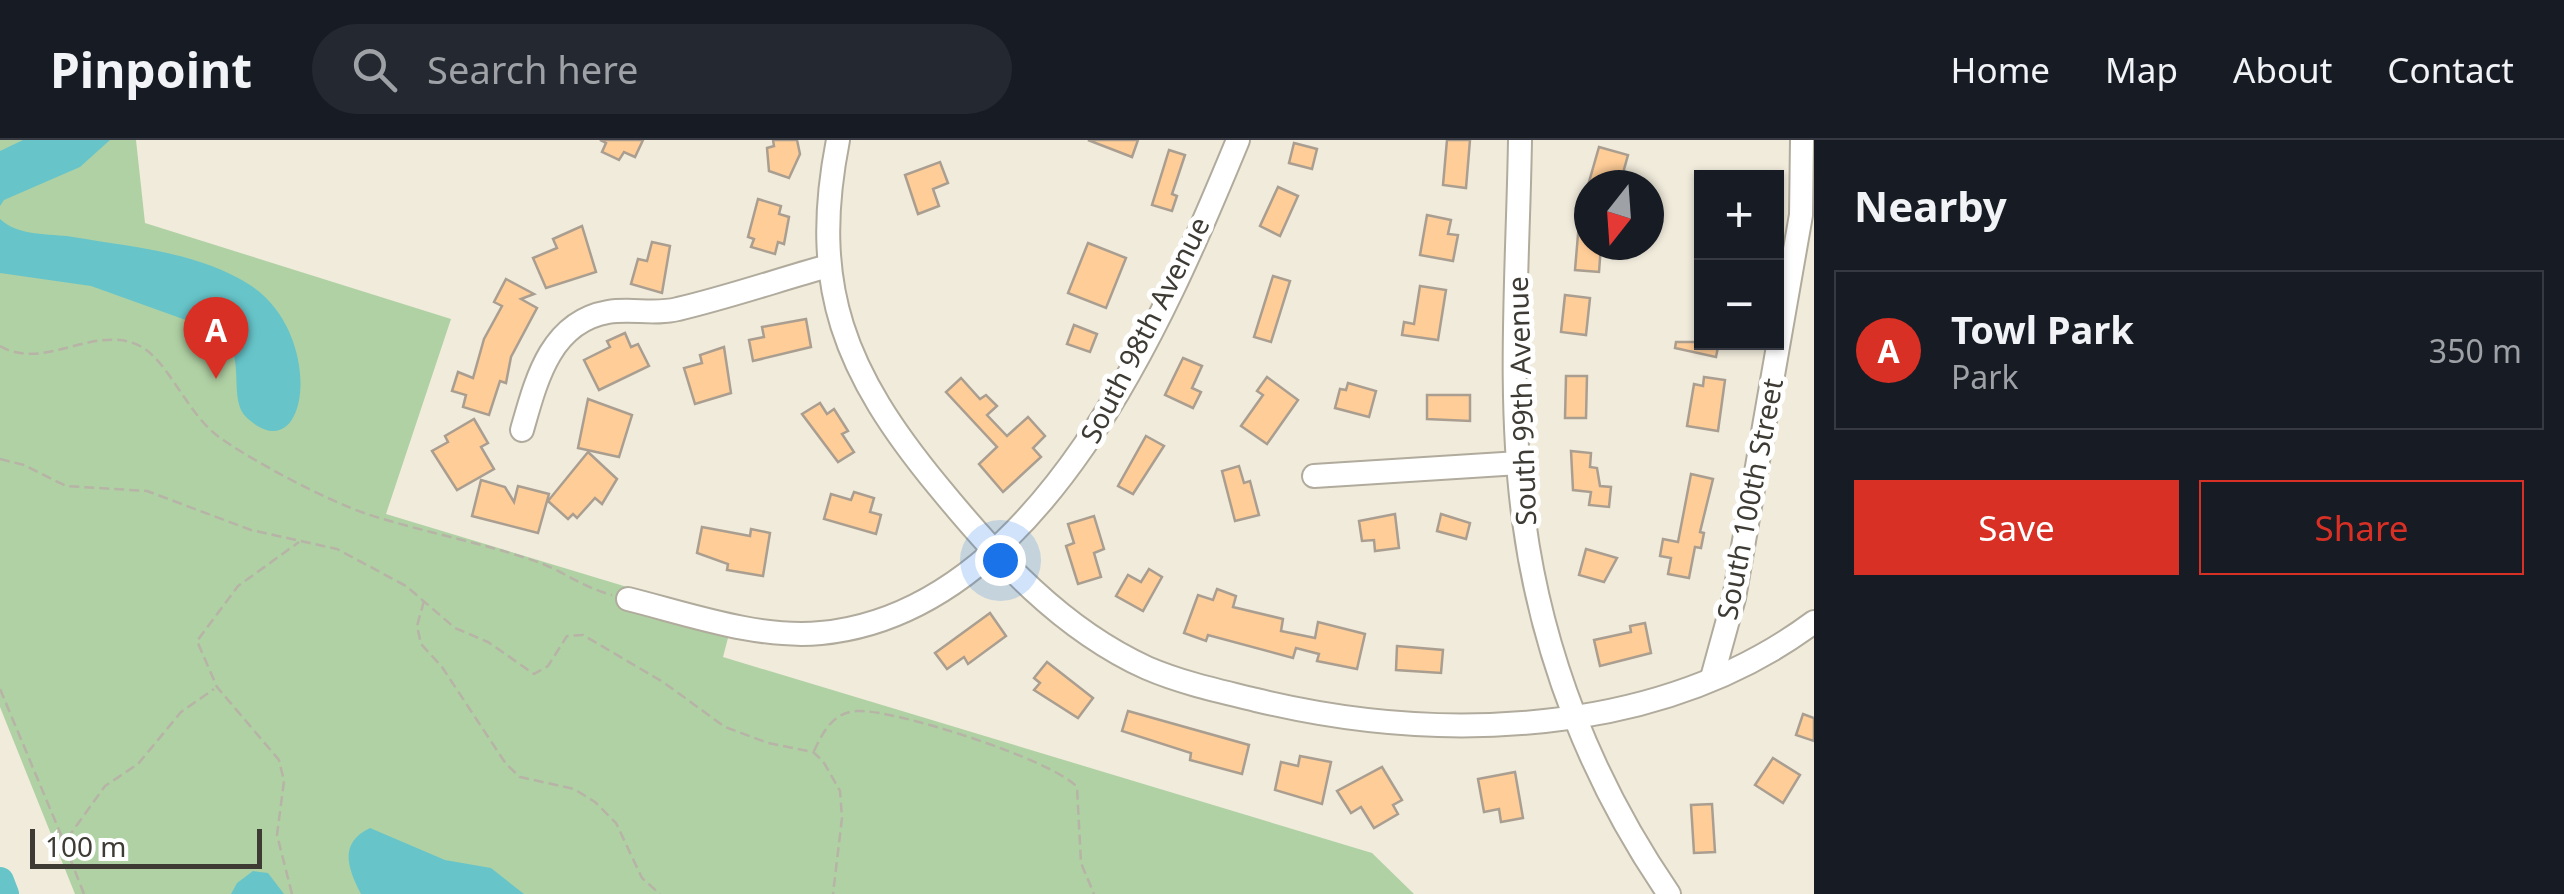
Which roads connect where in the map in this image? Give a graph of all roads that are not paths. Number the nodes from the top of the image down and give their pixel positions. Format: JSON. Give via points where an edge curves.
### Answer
{"nodes":[{"id":1,"x":838,"y":140,"type":"edge"},
{"id":2,"x":1238,"y":140,"type":"edge"},
{"id":3,"x":1520,"y":140,"type":"edge"},
{"id":4,"x":1802,"y":140,"type":"edge"},
{"id":5,"x":828,"y":266,"type":"junction"},
{"id":6,"x":522,"y":430,"type":"dead end"},
{"id":7,"x":1519,"y":463,"type":"junction"},
{"id":8,"x":1314,"y":476,"type":"dead end"},
{"id":9,"x":993,"y":551,"type":"junction"},
{"id":10,"x":628,"y":599,"type":"road end"},
{"id":11,"x":1814,"y":622,"type":"edge"},
{"id":12,"x":1712,"y":678,"type":"junction"},
{"id":13,"x":1574,"y":715,"type":"junction"},
{"id":14,"x":1668,"y":894,"type":"edge"}],
"edges":[{"from":1,"to":5,"type":"street"},
{"from":2,"to":9,"type":"street","name":"South 98th Avenue","via":[[1093,437]]},
{"from":3,"to":7,"type":"street","name":"South 99th Avenue"},
{"from":4,"to":12,"type":"street","name":"South 100th Street","via":[[1801,215],[1734,598]]},
{"from":5,"to":6,"type":"street","via":[[673,310],[607,312],[571,328],[551,348]]},
{"from":5,"to":9,"type":"street","via":[[846,340],[879,407]]},
{"from":7,"to":8,"type":"street"},
{"from":7,"to":13,"type":"street","name":"South 99th Avenue","via":[[1533,576]]},
{"from":9,"to":10,"type":"street","name":"South 98th Avenue","via":[[944,589],[875,622],[823,633],[717,621]]},
{"from":9,"to":13,"type":"street","via":[[1078,626],[1146,667],[1195,685],[1321,716],[1396,724]]},
{"from":11,"to":12,"type":"street"},
{"from":12,"to":13,"type":"street"},
{"from":13,"to":14,"type":"street","name":"South 99th Avenue","via":[[1590,760]]}]}
